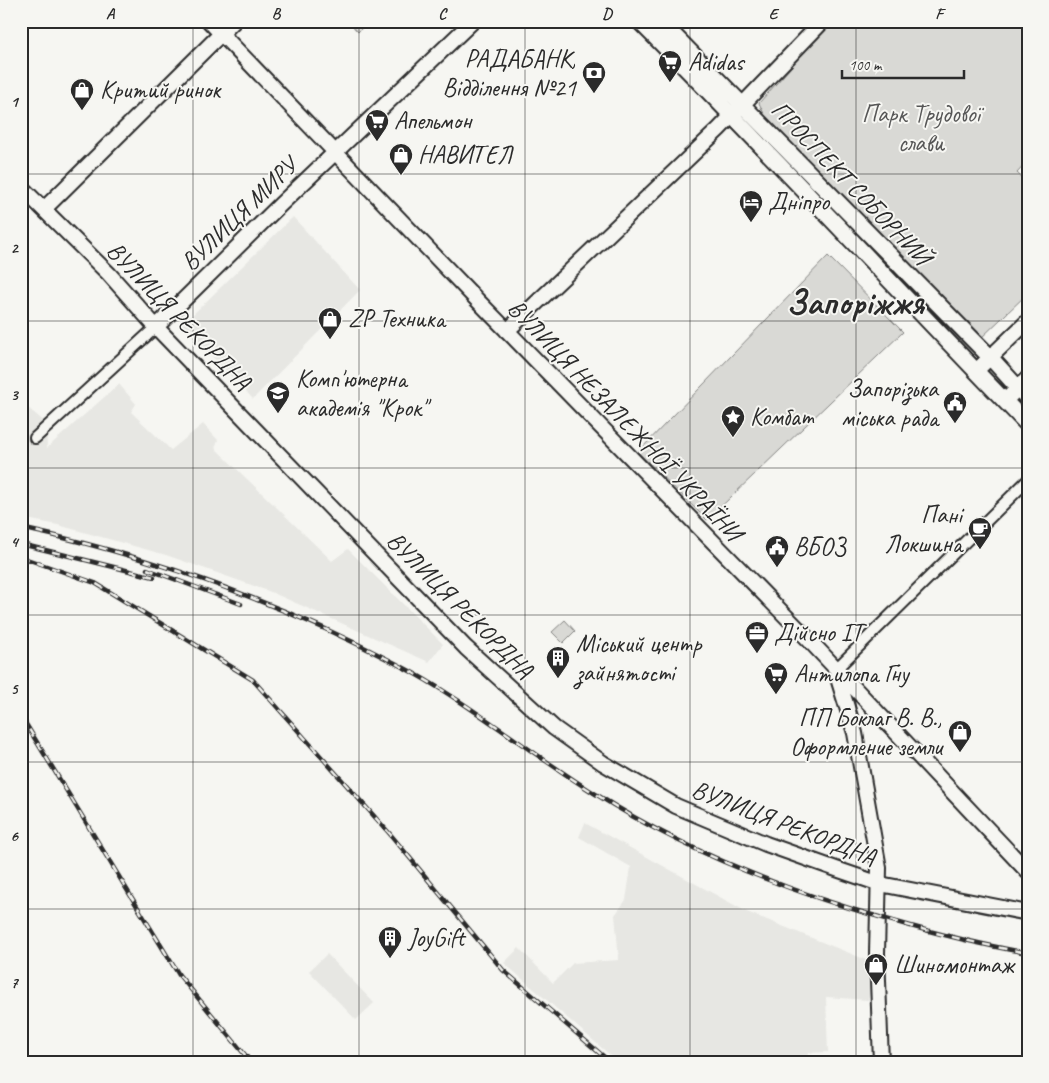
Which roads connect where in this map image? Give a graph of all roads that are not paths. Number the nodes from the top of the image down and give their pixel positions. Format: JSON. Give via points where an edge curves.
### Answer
{"nodes":[{"id":1,"x":210,"y":21,"type":"edge"},
{"id":2,"x":234,"y":21,"type":"edge"},
{"id":3,"x":473,"y":21,"type":"edge"},
{"id":4,"x":639,"y":21,"type":"edge"},
{"id":5,"x":660,"y":21,"type":"edge"},
{"id":6,"x":823,"y":21,"type":"edge"},
{"id":7,"x":221,"y":34,"type":"junction"},
{"id":8,"x":738,"y":110,"type":"junction"},
{"id":9,"x":336,"y":153,"type":"junction"},
{"id":10,"x":21,"y":187,"type":"edge"},
{"id":11,"x":44,"y":209,"type":"junction"},
{"id":12,"x":1028,"y":320,"type":"edge"},
{"id":13,"x":156,"y":327,"type":"junction"},
{"id":14,"x":508,"y":330,"type":"junction"},
{"id":15,"x":990,"y":357,"type":"junction"},
{"id":16,"x":976,"y":371,"type":"junction"},
{"id":17,"x":1024,"y":388,"type":"edge"},
{"id":18,"x":1005,"y":401,"type":"junction"},
{"id":19,"x":1028,"y":425,"type":"edge"},
{"id":20,"x":36,"y":438,"type":"dead end"},
{"id":21,"x":1028,"y":480,"type":"edge"},
{"id":22,"x":836,"y":670,"type":"junction"},
{"id":23,"x":1028,"y":872,"type":"edge"},
{"id":24,"x":880,"y":884,"type":"junction"},
{"id":25,"x":1028,"y":913,"type":"edge"},
{"id":26,"x":881,"y":1062,"type":"edge"}],
"edges":[{"from":1,"to":7,"type":"street","name":"ВУЛИЦЯ НЕЗАЛЕЖНОЇ УКРАЇНИ"},
{"from":2,"to":7,"type":"street"},
{"from":3,"to":9,"type":"street","name":"ВУЛИЦЯ МИРУ"},
{"from":4,"to":8,"type":"main road","name":"ПРОСПЕКТ СОБОРНИЙ"},
{"from":5,"to":8,"type":"main road","name":"ПРОСПЕКТ СОБОРНИЙ"},
{"from":6,"to":8,"type":"street"},
{"from":7,"to":9,"type":"street","name":"ВУЛИЦЯ НЕЗАЛЕЖНОЇ УКРАЇНИ"},
{"from":7,"to":11,"type":"street"},
{"from":8,"to":14,"type":"street"},
{"from":8,"to":15,"type":"main road","name":"ПРОСПЕКТ СОБОРНИЙ"},
{"from":8,"to":16,"type":"main road","name":"ПРОСПЕКТ СОБОРНИЙ"},
{"from":9,"to":13,"type":"street","name":"ВУЛИЦЯ МИРУ"},
{"from":9,"to":14,"type":"street","name":"ВУЛИЦЯ НЕЗАЛЕЖНОЇ УКРАЇНИ"},
{"from":10,"to":11,"type":"street","name":"ВУЛИЦЯ РЕКОРДНА"},
{"from":11,"to":13,"type":"street","name":"ВУЛИЦЯ РЕКОРДНА"},
{"from":12,"to":15,"type":"street"},
{"from":13,"to":20,"type":"street","name":"ВУЛИЦЯ МИРУ"},
{"from":13,"to":24,"type":"street","name":"ВУЛИЦЯ РЕКОРДНА","via":[[466,648],[554,728],[603,763],[676,806],[766,844]]},
{"from":14,"to":22,"type":"street","name":"ВУЛИЦЯ НЕЗАЛЕЖНОЇ УКРАЇНИ"},
{"from":15,"to":16,"type":"street"},
{"from":15,"to":17,"type":"main road","name":"ПРОСПЕКТ СОБОРНИЙ"},
{"from":16,"to":18,"type":"main road","name":"ПРОСПЕКТ СОБОРНИЙ"},
{"from":17,"to":18,"type":"street"},
{"from":18,"to":19,"type":"main road","name":"ПРОСПЕКТ СОБОРНИЙ"},
{"from":21,"to":22,"type":"street"},
{"from":22,"to":23,"type":"street","name":"ВУЛИЦЯ НЕЗАЛЕЖНОЇ УКРАЇНИ"},
{"from":22,"to":24,"type":"street","via":[[855,733]]},
{"from":24,"to":25,"type":"street","name":"ВУЛИЦЯ РЕКОРДНА"},
{"from":24,"to":26,"type":"street","via":[[877,953]]}]}
